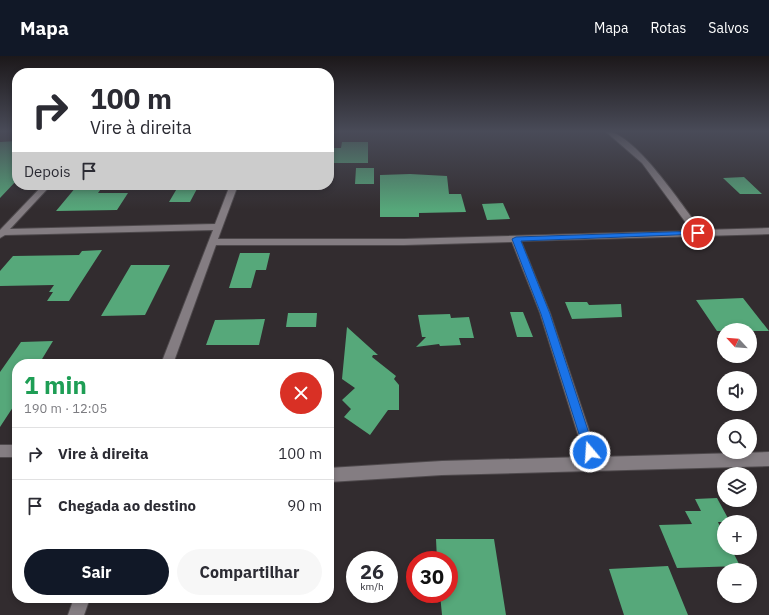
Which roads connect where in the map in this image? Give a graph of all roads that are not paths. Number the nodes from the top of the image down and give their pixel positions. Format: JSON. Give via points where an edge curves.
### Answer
{"nodes":[{"id":1,"x":641,"y":157,"type":"edge"},
{"id":2,"x":42,"y":190,"type":"edge"},
{"id":3,"x":232,"y":190,"type":"edge"},
{"id":4,"x":218,"y":227,"type":"junction"},
{"id":5,"x":769,"y":231,"type":"edge"},
{"id":6,"x":698,"y":233,"type":"junction"},
{"id":7,"x":1,"y":234,"type":"edge"},
{"id":8,"x":516,"y":239,"type":"junction"},
{"id":9,"x":212,"y":242,"type":"junction"},
{"id":10,"x":169,"y":359,"type":"edge"},
{"id":11,"x":0,"y":451,"type":"edge"},
{"id":12,"x":12,"y":451,"type":"edge"},
{"id":13,"x":769,"y":459,"type":"edge"},
{"id":14,"x":594,"y":465,"type":"junction"},
{"id":15,"x":334,"y":474,"type":"edge"},
{"id":16,"x":80,"y":603,"type":"edge"},
{"id":17,"x":76,"y":615,"type":"edge"}],
"edges":[{"from":1,"to":6,"type":"street"},
{"from":2,"to":7,"type":"street"},
{"from":3,"to":4,"type":"street"},
{"from":4,"to":7,"type":"street"},
{"from":4,"to":9,"type":"street"},
{"from":5,"to":6,"type":"street"},
{"from":6,"to":8,"type":"street"},
{"from":8,"to":9,"type":"street"},
{"from":8,"to":14,"type":"street","via":[[545,314]]},
{"from":9,"to":10,"type":"street"},
{"from":11,"to":12,"type":"street"},
{"from":13,"to":14,"type":"street"},
{"from":14,"to":15,"type":"street","via":[[442,468]]},
{"from":16,"to":17,"type":"street"}]}
